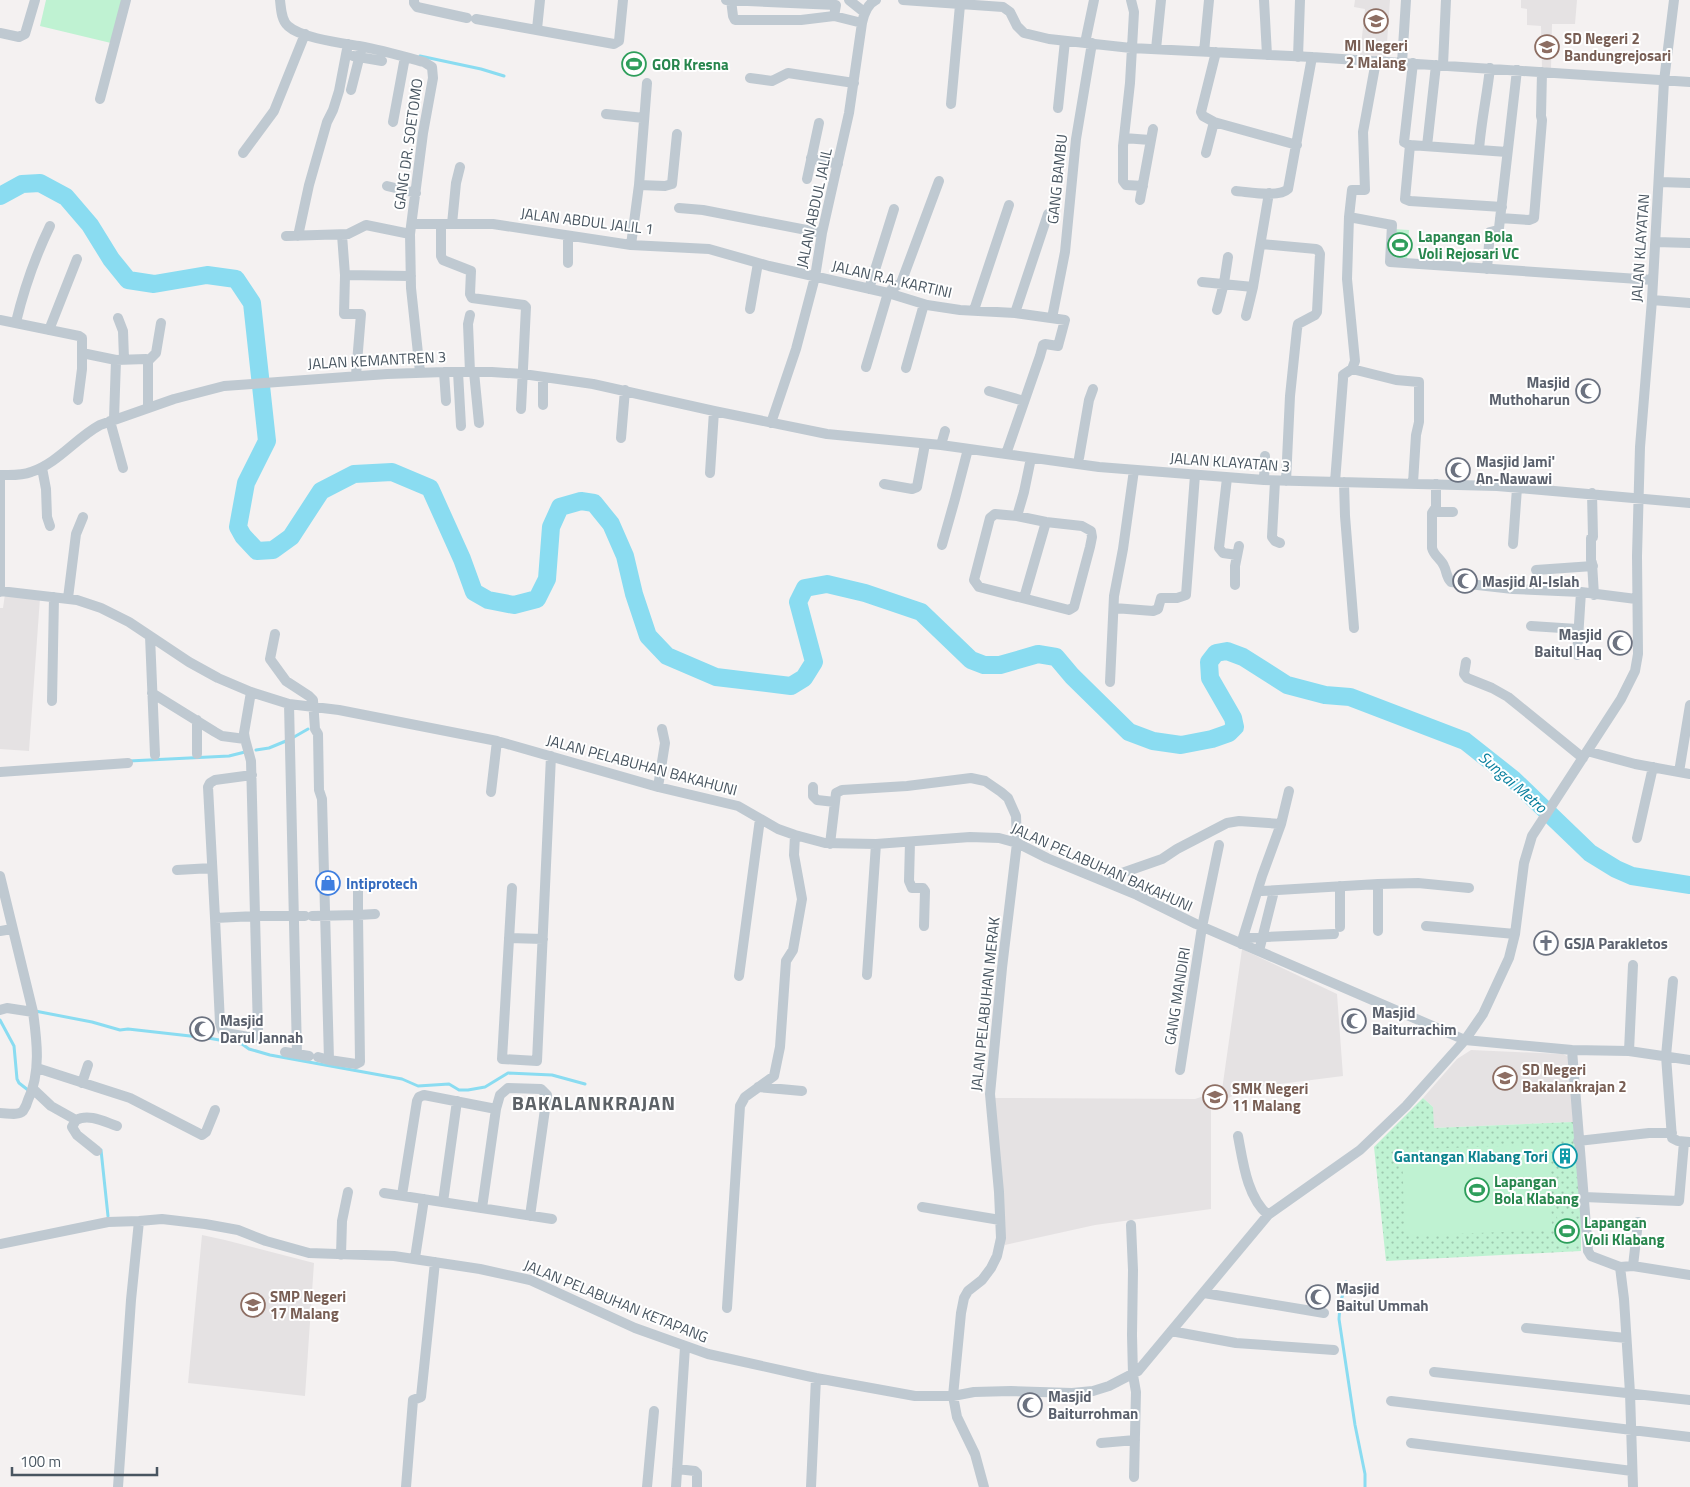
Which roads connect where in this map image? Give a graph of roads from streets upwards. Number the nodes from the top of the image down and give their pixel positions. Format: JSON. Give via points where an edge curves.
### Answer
{"nodes":[{"id":1,"x":34,"y":0,"type":"edge"},
{"id":2,"x":126,"y":0,"type":"edge"},
{"id":3,"x":280,"y":0,"type":"edge"},
{"id":4,"x":414,"y":0,"type":"edge"},
{"id":5,"x":540,"y":0,"type":"edge"},
{"id":6,"x":623,"y":0,"type":"edge"},
{"id":7,"x":726,"y":0,"type":"edge"},
{"id":8,"x":731,"y":0,"type":"edge"},
{"id":9,"x":849,"y":0,"type":"edge"},
{"id":10,"x":876,"y":0,"type":"edge"},
{"id":11,"x":903,"y":0,"type":"edge"},
{"id":12,"x":1011,"y":0,"type":"edge"},
{"id":13,"x":1094,"y":0,"type":"edge"},
{"id":14,"x":1131,"y":0,"type":"edge"},
{"id":15,"x":1161,"y":0,"type":"edge"},
{"id":16,"x":1209,"y":0,"type":"edge"},
{"id":17,"x":1264,"y":0,"type":"edge"},
{"id":18,"x":1300,"y":0,"type":"edge"},
{"id":19,"x":1406,"y":0,"type":"edge"},
{"id":20,"x":1446,"y":0,"type":"edge"},
{"id":21,"x":1674,"y":0,"type":"edge"},
{"id":22,"x":756,"y":1,"type":"edge"},
{"id":23,"x":807,"y":2,"type":"edge"},
{"id":24,"x":960,"y":5,"type":"junction"},
{"id":25,"x":836,"y":7,"type":"edge"},
{"id":26,"x":864,"y":12,"type":"junction"},
{"id":27,"x":1010,"y":12,"type":"junction"},
{"id":28,"x":862,"y":23,"type":"junction"},
{"id":29,"x":537,"y":29,"type":"junction"},
{"id":30,"x":0,"y":33,"type":"edge"},
{"id":31,"x":305,"y":34,"type":"junction"},
{"id":32,"x":1065,"y":41,"type":"junction"},
{"id":33,"x":1089,"y":43,"type":"junction"},
{"id":34,"x":348,"y":44,"type":"junction"},
{"id":35,"x":362,"y":47,"type":"junction"},
{"id":36,"x":1131,"y":48,"type":"junction"},
{"id":37,"x":1156,"y":49,"type":"junction"},
{"id":38,"x":1204,"y":52,"type":"junction"},
{"id":39,"x":1216,"y":52,"type":"junction"},
{"id":40,"x":354,"y":56,"type":"junction"},
{"id":41,"x":405,"y":56,"type":"junction"},
{"id":42,"x":1267,"y":56,"type":"junction"},
{"id":43,"x":1298,"y":56,"type":"junction"},
{"id":44,"x":1312,"y":57,"type":"junction"},
{"id":45,"x":382,"y":61,"type":"dead end"},
{"id":46,"x":1376,"y":61,"type":"junction"},
{"id":47,"x":1408,"y":63,"type":"junction"},
{"id":48,"x":1439,"y":65,"type":"junction"},
{"id":49,"x":1490,"y":68,"type":"junction"},
{"id":50,"x":1517,"y":70,"type":"junction"},
{"id":51,"x":1542,"y":72,"type":"junction"},
{"id":52,"x":750,"y":78,"type":"dead end"},
{"id":53,"x":1664,"y":81,"type":"junction"},
{"id":54,"x":854,"y":82,"type":"junction"},
{"id":55,"x":1690,"y":82,"type":"edge"},
{"id":56,"x":647,"y":83,"type":"dead end"},
{"id":57,"x":351,"y":90,"type":"dead end"},
{"id":58,"x":100,"y":99,"type":"dead end"},
{"id":59,"x":951,"y":104,"type":"dead end"},
{"id":60,"x":1058,"y":108,"type":"dead end"},
{"id":61,"x":606,"y":114,"type":"dead end"},
{"id":62,"x":644,"y":118,"type":"junction"},
{"id":63,"x":393,"y":122,"type":"dead end"},
{"id":64,"x":819,"y":122,"type":"dead end"},
{"id":65,"x":1214,"y":122,"type":"junction"},
{"id":66,"x":1153,"y":129,"type":"dead end"},
{"id":67,"x":677,"y":134,"type":"dead end"},
{"id":68,"x":1124,"y":138,"type":"junction"},
{"id":69,"x":1150,"y":140,"type":"junction"},
{"id":70,"x":1297,"y":144,"type":"junction"},
{"id":71,"x":1410,"y":144,"type":"junction"},
{"id":72,"x":1427,"y":146,"type":"junction"},
{"id":73,"x":1479,"y":150,"type":"junction"},
{"id":74,"x":1508,"y":152,"type":"junction"},
{"id":75,"x":1206,"y":153,"type":"dead end"},
{"id":76,"x":243,"y":154,"type":"dead end"},
{"id":77,"x":812,"y":158,"type":"junction"},
{"id":78,"x":838,"y":164,"type":"junction"},
{"id":79,"x":460,"y":167,"type":"dead end"},
{"id":80,"x":807,"y":179,"type":"dead end"},
{"id":81,"x":939,"y":181,"type":"dead end"},
{"id":82,"x":1660,"y":182,"type":"junction"},
{"id":83,"x":1690,"y":183,"type":"edge"},
{"id":84,"x":639,"y":185,"type":"junction"},
{"id":85,"x":387,"y":186,"type":"dead end"},
{"id":86,"x":1142,"y":186,"type":"junction"},
{"id":87,"x":1236,"y":191,"type":"dead end"},
{"id":88,"x":416,"y":193,"type":"junction"},
{"id":89,"x":1269,"y":194,"type":"junction"},
{"id":90,"x":1140,"y":200,"type":"dead end"},
{"id":91,"x":1009,"y":204,"type":"dead end"},
{"id":92,"x":1502,"y":207,"type":"junction"},
{"id":93,"x":679,"y":208,"type":"dead end"},
{"id":94,"x":894,"y":209,"type":"dead end"},
{"id":95,"x":1048,"y":214,"type":"dead end"},
{"id":96,"x":1349,"y":217,"type":"junction"},
{"id":97,"x":1500,"y":218,"type":"junction"},
{"id":98,"x":447,"y":224,"type":"junction"},
{"id":99,"x":50,"y":226,"type":"dead end"},
{"id":100,"x":411,"y":229,"type":"junction"},
{"id":101,"x":822,"y":233,"type":"junction"},
{"id":102,"x":342,"y":235,"type":"junction"},
{"id":103,"x":286,"y":236,"type":"dead end"},
{"id":104,"x":298,"y":236,"type":"junction"},
{"id":105,"x":568,"y":236,"type":"junction"},
{"id":106,"x":1656,"y":242,"type":"junction"},
{"id":107,"x":1690,"y":243,"type":"edge"},
{"id":108,"x":1261,"y":244,"type":"junction"},
{"id":109,"x":632,"y":245,"type":"junction"},
{"id":110,"x":1228,"y":258,"type":"dead end"},
{"id":111,"x":77,"y":259,"type":"dead end"},
{"id":112,"x":568,"y":263,"type":"dead end"},
{"id":113,"x":758,"y":263,"type":"junction"},
{"id":114,"x":1487,"y":268,"type":"junction"},
{"id":115,"x":345,"y":275,"type":"junction"},
{"id":116,"x":410,"y":276,"type":"junction"},
{"id":117,"x":815,"y":277,"type":"junction"},
{"id":118,"x":1653,"y":280,"type":"junction"},
{"id":119,"x":1202,"y":282,"type":"dead end"},
{"id":120,"x":1224,"y":283,"type":"junction"},
{"id":121,"x":1253,"y":287,"type":"junction"},
{"id":122,"x":869,"y":289,"type":"junction"},
{"id":123,"x":888,"y":293,"type":"junction"},
{"id":124,"x":1652,"y":300,"type":"junction"},
{"id":125,"x":1690,"y":302,"type":"edge"},
{"id":126,"x":924,"y":304,"type":"junction"},
{"id":127,"x":750,"y":309,"type":"dead end"},
{"id":128,"x":974,"y":310,"type":"junction"},
{"id":129,"x":1217,"y":310,"type":"dead end"},
{"id":130,"x":1015,"y":313,"type":"junction"},
{"id":131,"x":470,"y":315,"type":"dead end"},
{"id":132,"x":1246,"y":316,"type":"dead end"},
{"id":133,"x":118,"y":318,"type":"dead end"},
{"id":134,"x":1052,"y":318,"type":"junction"},
{"id":135,"x":0,"y":320,"type":"edge"},
{"id":136,"x":16,"y":322,"type":"junction"},
{"id":137,"x":160,"y":323,"type":"dead end"},
{"id":138,"x":49,"y":330,"type":"junction"},
{"id":139,"x":82,"y":354,"type":"junction"},
{"id":140,"x":120,"y":360,"type":"junction"},
{"id":141,"x":148,"y":360,"type":"junction"},
{"id":142,"x":866,"y":367,"type":"dead end"},
{"id":143,"x":906,"y":368,"type":"dead end"},
{"id":144,"x":1352,"y":369,"type":"junction"},
{"id":145,"x":420,"y":372,"type":"junction"},
{"id":146,"x":444,"y":372,"type":"junction"},
{"id":147,"x":458,"y":372,"type":"junction"},
{"id":148,"x":472,"y":372,"type":"junction"},
{"id":149,"x":523,"y":374,"type":"junction"},
{"id":150,"x":356,"y":376,"type":"junction"},
{"id":151,"x":543,"y":377,"type":"junction"},
{"id":152,"x":1093,"y":389,"type":"dead end"},
{"id":153,"x":625,"y":390,"type":"junction"},
{"id":154,"x":989,"y":391,"type":"dead end"},
{"id":155,"x":78,"y":400,"type":"dead end"},
{"id":156,"x":446,"y":401,"type":"dead end"},
{"id":157,"x":1024,"y":401,"type":"junction"},
{"id":158,"x":543,"y":405,"type":"dead end"},
{"id":159,"x":148,"y":408,"type":"junction"},
{"id":160,"x":521,"y":409,"type":"dead end"},
{"id":161,"x":714,"y":411,"type":"junction"},
{"id":162,"x":112,"y":420,"type":"junction"},
{"id":163,"x":479,"y":423,"type":"dead end"},
{"id":164,"x":772,"y":423,"type":"junction"},
{"id":165,"x":462,"y":426,"type":"dead end"},
{"id":166,"x":945,"y":432,"type":"dead end"},
{"id":167,"x":621,"y":438,"type":"dead end"},
{"id":168,"x":925,"y":444,"type":"junction"},
{"id":169,"x":941,"y":445,"type":"junction"},
{"id":170,"x":968,"y":449,"type":"junction"},
{"id":171,"x":1006,"y":454,"type":"junction"},
{"id":172,"x":1265,"y":456,"type":"dead end"},
{"id":173,"x":1031,"y":458,"type":"junction"},
{"id":174,"x":1079,"y":458,"type":"dead end"},
{"id":175,"x":42,"y":468,"type":"junction"},
{"id":176,"x":123,"y":468,"type":"dead end"},
{"id":177,"x":1134,"y":470,"type":"junction"},
{"id":178,"x":710,"y":473,"type":"dead end"},
{"id":179,"x":0,"y":474,"type":"edge"},
{"id":180,"x":1195,"y":476,"type":"junction"},
{"id":181,"x":1227,"y":478,"type":"junction"},
{"id":182,"x":1264,"y":480,"type":"junction"},
{"id":183,"x":1281,"y":481,"type":"junction"},
{"id":184,"x":1340,"y":482,"type":"junction"},
{"id":185,"x":1413,"y":483,"type":"junction"},
{"id":186,"x":884,"y":484,"type":"dead end"},
{"id":187,"x":1436,"y":484,"type":"junction"},
{"id":188,"x":1517,"y":488,"type":"junction"},
{"id":189,"x":1592,"y":494,"type":"junction"},
{"id":190,"x":1638,"y":498,"type":"junction"},
{"id":191,"x":1690,"y":503,"type":"edge"},
{"id":192,"x":1433,"y":512,"type":"junction"},
{"id":193,"x":1453,"y":512,"type":"dead end"},
{"id":194,"x":83,"y":516,"type":"dead end"},
{"id":195,"x":1017,"y":516,"type":"junction"},
{"id":196,"x":1046,"y":522,"type":"junction"},
{"id":197,"x":50,"y":526,"type":"dead end"},
{"id":198,"x":1280,"y":543,"type":"dead end"},
{"id":199,"x":1512,"y":544,"type":"dead end"},
{"id":200,"x":942,"y":545,"type":"dead end"},
{"id":201,"x":1593,"y":566,"type":"junction"},
{"id":202,"x":1536,"y":570,"type":"dead end"},
{"id":203,"x":1235,"y":585,"type":"dead end"},
{"id":204,"x":0,"y":591,"type":"edge"},
{"id":205,"x":1581,"y":592,"type":"junction"},
{"id":206,"x":1594,"y":595,"type":"junction"},
{"id":207,"x":54,"y":597,"type":"junction"},
{"id":208,"x":68,"y":598,"type":"junction"},
{"id":209,"x":1024,"y":598,"type":"junction"},
{"id":210,"x":1636,"y":599,"type":"junction"},
{"id":211,"x":1114,"y":608,"type":"junction"},
{"id":212,"x":1532,"y":626,"type":"dead end"},
{"id":213,"x":1354,"y":628,"type":"dead end"},
{"id":214,"x":1578,"y":629,"type":"junction"},
{"id":215,"x":276,"y":634,"type":"dead end"},
{"id":216,"x":150,"y":636,"type":"junction"},
{"id":217,"x":1577,"y":655,"type":"dead end"},
{"id":218,"x":1466,"y":662,"type":"dead end"},
{"id":219,"x":1110,"y":682,"type":"dead end"},
{"id":220,"x":251,"y":692,"type":"junction"},
{"id":221,"x":152,"y":693,"type":"junction"},
{"id":222,"x":52,"y":701,"type":"dead end"},
{"id":223,"x":289,"y":704,"type":"junction"},
{"id":224,"x":1690,"y":705,"type":"edge"},
{"id":225,"x":314,"y":707,"type":"junction"},
{"id":226,"x":197,"y":720,"type":"junction"},
{"id":227,"x":662,"y":729,"type":"dead end"},
{"id":228,"x":244,"y":739,"type":"junction"},
{"id":229,"x":497,"y":741,"type":"junction"},
{"id":230,"x":198,"y":754,"type":"dead end"},
{"id":231,"x":1585,"y":754,"type":"junction"},
{"id":232,"x":155,"y":755,"type":"dead end"},
{"id":233,"x":551,"y":756,"type":"junction"},
{"id":234,"x":128,"y":763,"type":"dead end"},
{"id":235,"x":1653,"y":767,"type":"junction"},
{"id":236,"x":0,"y":772,"type":"edge"},
{"id":237,"x":1685,"y":773,"type":"edge"},
{"id":238,"x":252,"y":775,"type":"junction"},
{"id":239,"x":658,"y":787,"type":"junction"},
{"id":240,"x":813,"y":787,"type":"dead end"},
{"id":241,"x":1289,"y":791,"type":"dead end"},
{"id":242,"x":491,"y":792,"type":"dead end"},
{"id":243,"x":835,"y":802,"type":"junction"},
{"id":244,"x":760,"y":819,"type":"junction"},
{"id":245,"x":1281,"y":824,"type":"junction"},
{"id":246,"x":795,"y":835,"type":"junction"},
{"id":247,"x":1637,"y":838,"type":"dead end"},
{"id":248,"x":910,"y":842,"type":"junction"},
{"id":249,"x":1018,"y":842,"type":"junction"},
{"id":250,"x":830,"y":844,"type":"junction"},
{"id":251,"x":876,"y":844,"type":"junction"},
{"id":252,"x":1219,"y":844,"type":"dead end"},
{"id":253,"x":212,"y":868,"type":"junction"},
{"id":254,"x":177,"y":870,"type":"dead end"},
{"id":255,"x":0,"y":880,"type":"edge"},
{"id":256,"x":1102,"y":880,"type":"junction"},
{"id":257,"x":1378,"y":884,"type":"junction"},
{"id":258,"x":1340,"y":886,"type":"junction"},
{"id":259,"x":358,"y":888,"type":"dead end"},
{"id":260,"x":512,"y":888,"type":"dead end"},
{"id":261,"x":1469,"y":888,"type":"dead end"},
{"id":262,"x":1262,"y":891,"type":"dead end"},
{"id":263,"x":1274,"y":891,"type":"junction"},
{"id":264,"x":375,"y":914,"type":"dead end"},
{"id":265,"x":358,"y":915,"type":"junction"},
{"id":266,"x":256,"y":916,"type":"junction"},
{"id":267,"x":293,"y":916,"type":"junction"},
{"id":268,"x":325,"y":916,"type":"junction"},
{"id":269,"x":214,"y":918,"type":"junction"},
{"id":270,"x":924,"y":926,"type":"dead end"},
{"id":271,"x":1426,"y":926,"type":"dead end"},
{"id":272,"x":1202,"y":927,"type":"junction"},
{"id":273,"x":12,"y":929,"type":"junction"},
{"id":274,"x":0,"y":931,"type":"edge"},
{"id":275,"x":1378,"y":931,"type":"dead end"},
{"id":276,"x":1515,"y":934,"type":"junction"},
{"id":277,"x":1263,"y":937,"type":"junction"},
{"id":278,"x":509,"y":938,"type":"junction"},
{"id":279,"x":543,"y":939,"type":"junction"},
{"id":280,"x":1242,"y":941,"type":"junction"},
{"id":281,"x":1259,"y":951,"type":"junction"},
{"id":282,"x":1634,"y":965,"type":"dead end"},
{"id":283,"x":866,"y":975,"type":"dead end"},
{"id":284,"x":739,"y":976,"type":"dead end"},
{"id":285,"x":1674,"y":981,"type":"dead end"},
{"id":286,"x":1,"y":1009,"type":"edge"},
{"id":287,"x":33,"y":1012,"type":"junction"},
{"id":288,"x":1465,"y":1040,"type":"junction"},
{"id":289,"x":1572,"y":1050,"type":"junction"},
{"id":290,"x":1629,"y":1051,"type":"junction"},
{"id":291,"x":285,"y":1052,"type":"dead end"},
{"id":292,"x":298,"y":1054,"type":"junction"},
{"id":293,"x":1666,"y":1056,"type":"junction"},
{"id":294,"x":329,"y":1060,"type":"junction"},
{"id":295,"x":1690,"y":1060,"type":"edge"},
{"id":296,"x":88,"y":1065,"type":"dead end"},
{"id":297,"x":37,"y":1068,"type":"junction"},
{"id":298,"x":1180,"y":1070,"type":"dead end"},
{"id":299,"x":82,"y":1083,"type":"junction"},
{"id":300,"x":758,"y":1087,"type":"junction"},
{"id":301,"x":33,"y":1089,"type":"junction"},
{"id":302,"x":802,"y":1091,"type":"dead end"},
{"id":303,"x":457,"y":1101,"type":"junction"},
{"id":304,"x":496,"y":1109,"type":"junction"},
{"id":305,"x":215,"y":1110,"type":"dead end"},
{"id":306,"x":0,"y":1113,"type":"edge"},
{"id":307,"x":74,"y":1123,"type":"junction"},
{"id":308,"x":117,"y":1126,"type":"dead end"},
{"id":309,"x":1672,"y":1133,"type":"junction"},
{"id":310,"x":1238,"y":1136,"type":"dead end"},
{"id":311,"x":1578,"y":1141,"type":"junction"},
{"id":312,"x":1687,"y":1142,"type":"edge"},
{"id":313,"x":97,"y":1151,"type":"dead end"},
{"id":314,"x":1686,"y":1169,"type":"edge"},
{"id":315,"x":348,"y":1192,"type":"dead end"},
{"id":316,"x":384,"y":1193,"type":"dead end"},
{"id":317,"x":402,"y":1196,"type":"junction"},
{"id":318,"x":1584,"y":1197,"type":"junction"},
{"id":319,"x":424,"y":1199,"type":"junction"},
{"id":320,"x":443,"y":1202,"type":"junction"},
{"id":321,"x":922,"y":1207,"type":"dead end"},
{"id":322,"x":482,"y":1208,"type":"junction"},
{"id":323,"x":1268,"y":1215,"type":"junction"},
{"id":324,"x":530,"y":1216,"type":"junction"},
{"id":325,"x":552,"y":1219,"type":"dead end"},
{"id":326,"x":1000,"y":1220,"type":"junction"},
{"id":327,"x":139,"y":1221,"type":"junction"},
{"id":328,"x":1638,"y":1222,"type":"dead end"},
{"id":329,"x":1131,"y":1225,"type":"dead end"},
{"id":330,"x":0,"y":1244,"type":"edge"},
{"id":331,"x":341,"y":1255,"type":"junction"},
{"id":332,"x":415,"y":1258,"type":"junction"},
{"id":333,"x":435,"y":1262,"type":"junction"},
{"id":334,"x":1633,"y":1266,"type":"junction"},
{"id":335,"x":1620,"y":1267,"type":"junction"},
{"id":336,"x":1690,"y":1275,"type":"edge"},
{"id":337,"x":1204,"y":1293,"type":"junction"},
{"id":338,"x":727,"y":1308,"type":"dead end"},
{"id":339,"x":1324,"y":1313,"type":"dead end"},
{"id":340,"x":1526,"y":1328,"type":"dead end"},
{"id":341,"x":1170,"y":1331,"type":"junction"},
{"id":342,"x":1626,"y":1338,"type":"junction"},
{"id":343,"x":685,"y":1347,"type":"junction"},
{"id":344,"x":1334,"y":1350,"type":"dead end"},
{"id":345,"x":1434,"y":1372,"type":"dead end"},
{"id":346,"x":1133,"y":1375,"type":"junction"},
{"id":347,"x":816,"y":1378,"type":"junction"},
{"id":348,"x":1630,"y":1393,"type":"junction"},
{"id":349,"x":953,"y":1396,"type":"junction"},
{"id":350,"x":1690,"y":1400,"type":"edge"},
{"id":351,"x":1391,"y":1401,"type":"dead end"},
{"id":352,"x":654,"y":1411,"type":"dead end"},
{"id":353,"x":1631,"y":1430,"type":"junction"},
{"id":354,"x":1690,"y":1437,"type":"edge"},
{"id":355,"x":1135,"y":1440,"type":"junction"},
{"id":356,"x":1101,"y":1444,"type":"dead end"},
{"id":357,"x":1411,"y":1444,"type":"dead end"},
{"id":358,"x":677,"y":1469,"type":"junction"},
{"id":359,"x":1632,"y":1471,"type":"junction"},
{"id":360,"x":1134,"y":1477,"type":"dead end"},
{"id":361,"x":118,"y":1487,"type":"edge"},
{"id":362,"x":406,"y":1487,"type":"edge"},
{"id":363,"x":647,"y":1487,"type":"edge"},
{"id":364,"x":676,"y":1487,"type":"edge"},
{"id":365,"x":697,"y":1487,"type":"edge"},
{"id":366,"x":811,"y":1487,"type":"edge"},
{"id":367,"x":984,"y":1487,"type":"edge"},
{"id":368,"x":1633,"y":1487,"type":"edge"}],
"edges":[{"from":1,"to":30,"type":"street","via":[[25,34]]},
{"from":2,"to":58,"type":"street"},
{"from":3,"to":31,"type":"street","name":"GANG DR. SOETOMO","via":[[285,22]]},
{"from":4,"to":29,"type":"street","via":[[418,8]]},
{"from":5,"to":29,"type":"street"},
{"from":6,"to":29,"type":"street","via":[[617,43]]},
{"from":7,"to":8,"type":"street"},
{"from":8,"to":22,"type":"street"},
{"from":8,"to":25,"type":"street","via":[[735,20],[801,20]]},
{"from":9,"to":26,"type":"street"},
{"from":10,"to":26,"type":"street"},
{"from":11,"to":24,"type":"street"},
{"from":12,"to":27,"type":"street"},
{"from":13,"to":33,"type":"street","name":"GANG BAMBU"},
{"from":14,"to":36,"type":"street","via":[[1134,12]]},
{"from":15,"to":37,"type":"street"},
{"from":16,"to":38,"type":"street"},
{"from":17,"to":42,"type":"street"},
{"from":18,"to":43,"type":"street"},
{"from":19,"to":47,"type":"street"},
{"from":20,"to":48,"type":"street"},
{"from":21,"to":53,"type":"street","name":"JALAN KLAYATAN"},
{"from":22,"to":23,"type":"street"},
{"from":23,"to":25,"type":"street"},
{"from":24,"to":27,"type":"street","via":[[1003,7]]},
{"from":24,"to":59,"type":"street"},
{"from":25,"to":28,"type":"street"},
{"from":26,"to":28,"type":"street","name":"JALAN ABDUL JALIL"},
{"from":27,"to":32,"type":"street","via":[[1024,33]]},
{"from":28,"to":54,"type":"street","name":"JALAN ABDUL JALIL"},
{"from":31,"to":34,"type":"street","name":"GANG DR. SOETOMO"},
{"from":31,"to":76,"type":"street","via":[[274,111]]},
{"from":32,"to":33,"type":"street"},
{"from":32,"to":60,"type":"street"},
{"from":33,"to":36,"type":"street"},
{"from":33,"to":134,"type":"street","name":"GANG BAMBU","via":[[1065,252]]},
{"from":34,"to":35,"type":"street","name":"GANG DR. SOETOMO"},
{"from":34,"to":104,"type":"street","via":[[339,92],[309,185]]},
{"from":35,"to":40,"type":"street"},
{"from":35,"to":41,"type":"street","name":"GANG DR. SOETOMO"},
{"from":36,"to":37,"type":"street"},
{"from":36,"to":68,"type":"street"},
{"from":37,"to":38,"type":"street"},
{"from":38,"to":39,"type":"street"},
{"from":39,"to":42,"type":"street"},
{"from":39,"to":65,"type":"street","via":[[1201,112]]},
{"from":40,"to":45,"type":"street"},
{"from":40,"to":57,"type":"street"},
{"from":41,"to":63,"type":"street"},
{"from":41,"to":88,"type":"street","name":"GANG DR. SOETOMO","via":[[430,65],[433,72]]},
{"from":42,"to":43,"type":"street"},
{"from":43,"to":44,"type":"street"},
{"from":44,"to":46,"type":"street"},
{"from":44,"to":70,"type":"street"},
{"from":46,"to":47,"type":"street"},
{"from":46,"to":96,"type":"street","via":[[1363,132],[1365,190],[1352,190]]},
{"from":47,"to":48,"type":"street"},
{"from":47,"to":71,"type":"street","via":[[1404,142]]},
{"from":48,"to":49,"type":"street"},
{"from":48,"to":72,"type":"street"},
{"from":49,"to":50,"type":"street"},
{"from":49,"to":73,"type":"street"},
{"from":50,"to":51,"type":"street"},
{"from":50,"to":74,"type":"street"},
{"from":51,"to":53,"type":"street"},
{"from":51,"to":97,"type":"street","via":[[1542,120],[1534,218]]},
{"from":52,"to":54,"type":"street","via":[[772,81],[788,73]]},
{"from":53,"to":55,"type":"street"},
{"from":53,"to":82,"type":"street","name":"JALAN KLAYATAN"},
{"from":54,"to":78,"type":"street","name":"JALAN ABDUL JALIL"},
{"from":56,"to":62,"type":"street"},
{"from":61,"to":62,"type":"street"},
{"from":62,"to":84,"type":"street"},
{"from":64,"to":77,"type":"street"},
{"from":65,"to":70,"type":"street"},
{"from":65,"to":75,"type":"street"},
{"from":66,"to":69,"type":"street"},
{"from":67,"to":84,"type":"street","via":[[672,184]]},
{"from":68,"to":69,"type":"street"},
{"from":68,"to":86,"type":"street","via":[[1123,181],[1126,185]]},
{"from":69,"to":86,"type":"street"},
{"from":70,"to":89,"type":"street","via":[[1288,189]]},
{"from":71,"to":72,"type":"street"},
{"from":71,"to":92,"type":"street","via":[[1405,199]]},
{"from":72,"to":73,"type":"street"},
{"from":73,"to":74,"type":"street"},
{"from":74,"to":92,"type":"street"},
{"from":77,"to":78,"type":"street"},
{"from":77,"to":80,"type":"street"},
{"from":78,"to":101,"type":"street","name":"JALAN ABDUL JALIL"},
{"from":79,"to":98,"type":"street"},
{"from":81,"to":123,"type":"street","via":[[901,283]]},
{"from":82,"to":83,"type":"street"},
{"from":82,"to":106,"type":"street","name":"JALAN KLAYATAN"},
{"from":84,"to":109,"type":"street"},
{"from":85,"to":88,"type":"street"},
{"from":86,"to":90,"type":"street"},
{"from":87,"to":89,"type":"street"},
{"from":88,"to":100,"type":"street","name":"GANG DR. SOETOMO"},
{"from":89,"to":108,"type":"street"},
{"from":91,"to":128,"type":"street"},
{"from":92,"to":97,"type":"street"},
{"from":93,"to":101,"type":"street"},
{"from":94,"to":122,"type":"street"},
{"from":95,"to":130,"type":"street"},
{"from":96,"to":114,"type":"street","via":[[1392,225],[1390,262]]},
{"from":96,"to":144,"type":"street","via":[[1347,279],[1355,357]]},
{"from":97,"to":114,"type":"street","via":[[1498,230],[1490,232]]},
{"from":98,"to":100,"type":"street","name":"JALAN ABDUL JALIL 1"},
{"from":98,"to":105,"type":"street","name":"JALAN ABDUL JALIL 1","via":[[493,224]]},
{"from":98,"to":149,"type":"street","via":[[441,256],[443,260],[471,271],[472,298],[526,307]]},
{"from":99,"to":136,"type":"street"},
{"from":100,"to":102,"type":"street","name":"JALAN ABDUL JALIL 1","via":[[366,225]]},
{"from":100,"to":116,"type":"street","name":"GANG DR. SOETOMO"},
{"from":101,"to":117,"type":"street","name":"JALAN ABDUL JALIL"},
{"from":102,"to":104,"type":"street"},
{"from":102,"to":115,"type":"street"},
{"from":103,"to":104,"type":"street"},
{"from":105,"to":109,"type":"street","name":"JALAN ABDUL JALIL 1"},
{"from":105,"to":112,"type":"street"},
{"from":106,"to":107,"type":"street"},
{"from":106,"to":118,"type":"street","name":"JALAN KLAYATAN"},
{"from":108,"to":121,"type":"street"},
{"from":108,"to":183,"type":"street","via":[[1316,249],[1320,254],[1316,316],[1298,324]]},
{"from":109,"to":113,"type":"street","name":"JALAN ABDUL JALIL 1","via":[[709,249]]},
{"from":110,"to":120,"type":"street"},
{"from":111,"to":138,"type":"street"},
{"from":113,"to":117,"type":"street","name":"JALAN ABDUL JALIL 1"},
{"from":113,"to":127,"type":"street"},
{"from":114,"to":118,"type":"street"},
{"from":115,"to":116,"type":"street"},
{"from":115,"to":150,"type":"street","via":[[344,314],[361,314]]},
{"from":116,"to":145,"type":"street","name":"GANG DR. SOETOMO"},
{"from":117,"to":122,"type":"street","name":"JALAN R.A. KARTINI"},
{"from":117,"to":164,"type":"street","name":"JALAN ABDUL JALIL"},
{"from":118,"to":124,"type":"street","name":"JALAN KLAYATAN"},
{"from":119,"to":120,"type":"street"},
{"from":120,"to":121,"type":"street"},
{"from":120,"to":129,"type":"street"},
{"from":121,"to":132,"type":"street"},
{"from":122,"to":123,"type":"street","name":"JALAN R.A. KARTINI"},
{"from":123,"to":126,"type":"street","name":"JALAN R.A. KARTINI"},
{"from":123,"to":142,"type":"street"},
{"from":124,"to":125,"type":"street"},
{"from":124,"to":190,"type":"street","name":"JALAN KLAYATAN"},
{"from":126,"to":128,"type":"street","name":"JALAN R.A. KARTINI"},
{"from":126,"to":143,"type":"street"},
{"from":128,"to":130,"type":"street","name":"JALAN R.A. KARTINI"},
{"from":130,"to":134,"type":"street","name":"JALAN R.A. KARTINI"},
{"from":131,"to":148,"type":"street"},
{"from":133,"to":140,"type":"street","via":[[124,331]]},
{"from":134,"to":157,"type":"street","via":[[1066,320],[1058,346],[1044,344]]},
{"from":135,"to":136,"type":"street"},
{"from":136,"to":138,"type":"street"},
{"from":137,"to":141,"type":"street","via":[[156,354]]},
{"from":138,"to":139,"type":"street","via":[[81,337]]},
{"from":139,"to":140,"type":"street"},
{"from":139,"to":155,"type":"street"},
{"from":140,"to":141,"type":"street"},
{"from":140,"to":162,"type":"street"},
{"from":141,"to":159,"type":"street"},
{"from":144,"to":184,"type":"street","via":[[1343,375]]},
{"from":144,"to":185,"type":"street","via":[[1419,382]]},
{"from":145,"to":146,"type":"street","name":"JALAN KEMANTREN 3"},
{"from":145,"to":150,"type":"street","name":"JALAN KEMANTREN 3"},
{"from":146,"to":147,"type":"street","name":"JALAN KEMANTREN 3"},
{"from":146,"to":156,"type":"street"},
{"from":147,"to":148,"type":"street","name":"JALAN KEMANTREN 3"},
{"from":147,"to":165,"type":"street"},
{"from":148,"to":149,"type":"street","name":"JALAN KEMANTREN 3"},
{"from":148,"to":163,"type":"street"},
{"from":149,"to":151,"type":"street","name":"JALAN KEMANTREN 3"},
{"from":149,"to":160,"type":"street"},
{"from":150,"to":159,"type":"street","name":"JALAN KEMANTREN 3","via":[[224,386]]},
{"from":151,"to":153,"type":"street","name":"JALAN KEMANTREN 3"},
{"from":151,"to":158,"type":"street"},
{"from":152,"to":174,"type":"street"},
{"from":153,"to":161,"type":"street","name":"JALAN KEMANTREN 3"},
{"from":153,"to":167,"type":"street"},
{"from":154,"to":157,"type":"street"},
{"from":157,"to":171,"type":"street"},
{"from":159,"to":162,"type":"street","name":"JALAN KEMANTREN 3"},
{"from":161,"to":164,"type":"street","name":"JALAN KEMANTREN 3"},
{"from":161,"to":178,"type":"street"},
{"from":162,"to":175,"type":"street","name":"JALAN KEMANTREN 3","via":[[89,431]]},
{"from":162,"to":176,"type":"street"},
{"from":164,"to":168,"type":"street","name":"JALAN KLAYATAN 3","via":[[841,436]]},
{"from":166,"to":169,"type":"street"},
{"from":168,"to":169,"type":"street","name":"JALAN KLAYATAN 3"},
{"from":168,"to":186,"type":"street","via":[[917,487]]},
{"from":169,"to":170,"type":"street","name":"JALAN KLAYATAN 3"},
{"from":170,"to":171,"type":"street","name":"JALAN KLAYATAN 3"},
{"from":170,"to":200,"type":"street"},
{"from":171,"to":173,"type":"street","name":"JALAN KLAYATAN 3"},
{"from":172,"to":182,"type":"street"},
{"from":173,"to":177,"type":"street","name":"JALAN KLAYATAN 3"},
{"from":173,"to":195,"type":"street"},
{"from":175,"to":179,"type":"street","name":"JALAN KEMANTREN 3","via":[[23,474]]},
{"from":175,"to":197,"type":"street"},
{"from":177,"to":180,"type":"street","name":"JALAN KLAYATAN 3"},
{"from":177,"to":211,"type":"street"},
{"from":179,"to":204,"type":"street"},
{"from":180,"to":181,"type":"street","name":"JALAN KLAYATAN 3"},
{"from":180,"to":211,"type":"street","via":[[1186,595],[1161,598],[1158,609],[1153,611]]},
{"from":181,"to":182,"type":"street","name":"JALAN KLAYATAN 3"},
{"from":181,"to":203,"type":"street","via":[[1219,548],[1223,553],[1238,550]]},
{"from":182,"to":183,"type":"street","name":"JALAN KLAYATAN 3"},
{"from":183,"to":184,"type":"street","name":"JALAN KLAYATAN 3"},
{"from":183,"to":198,"type":"street","via":[[1272,537]]},
{"from":184,"to":185,"type":"street","name":"JALAN KLAYATAN 3"},
{"from":184,"to":213,"type":"street"},
{"from":185,"to":187,"type":"street","name":"JALAN KLAYATAN 3"},
{"from":187,"to":188,"type":"street","name":"JALAN KLAYATAN 3"},
{"from":187,"to":192,"type":"street"},
{"from":188,"to":189,"type":"street","name":"JALAN KLAYATAN 3"},
{"from":188,"to":199,"type":"street"},
{"from":189,"to":190,"type":"street","name":"JALAN KLAYATAN 3"},
{"from":189,"to":201,"type":"street"},
{"from":190,"to":191,"type":"street","name":"JALAN KLAYATAN 3"},
{"from":190,"to":210,"type":"street","name":"JALAN PELABUHAN KETAPANG"},
{"from":192,"to":193,"type":"street"},
{"from":192,"to":205,"type":"street","via":[[1432,548],[1451,582]]},
{"from":194,"to":208,"type":"street","via":[[76,534]]},
{"from":195,"to":196,"type":"street"},
{"from":195,"to":209,"type":"street","via":[[995,514],[990,518],[974,580],[979,586]]},
{"from":196,"to":209,"type":"street"},
{"from":196,"to":209,"type":"street","via":[[1082,526],[1090,531],[1092,537],[1074,607],[1069,610]]},
{"from":201,"to":202,"type":"street"},
{"from":201,"to":206,"type":"street"},
{"from":204,"to":207,"type":"street","name":"JALAN PELABUHAN BAKAHUNI"},
{"from":205,"to":206,"type":"street"},
{"from":205,"to":214,"type":"street"},
{"from":206,"to":210,"type":"street"},
{"from":207,"to":208,"type":"street","name":"JALAN PELABUHAN BAKAHUNI"},
{"from":207,"to":222,"type":"street"},
{"from":208,"to":216,"type":"street","name":"JALAN PELABUHAN BAKAHUNI","via":[[101,608]]},
{"from":210,"to":231,"type":"street","name":"JALAN PELABUHAN KETAPANG","via":[[1638,654],[1635,671]]},
{"from":211,"to":219,"type":"street"},
{"from":212,"to":214,"type":"street"},
{"from":214,"to":217,"type":"street"},
{"from":215,"to":225,"type":"street","via":[[271,662],[286,681],[313,700]]},
{"from":216,"to":220,"type":"street","name":"JALAN PELABUHAN BAKAHUNI","via":[[218,678]]},
{"from":216,"to":221,"type":"street"},
{"from":218,"to":231,"type":"street","via":[[1464,674],[1467,678],[1508,697]]},
{"from":220,"to":223,"type":"street","name":"JALAN PELABUHAN BAKAHUNI"},
{"from":220,"to":228,"type":"street"},
{"from":221,"to":226,"type":"street"},
{"from":221,"to":232,"type":"street"},
{"from":223,"to":225,"type":"street","name":"JALAN PELABUHAN BAKAHUNI"},
{"from":223,"to":267,"type":"street"},
{"from":224,"to":237,"type":"street"},
{"from":225,"to":229,"type":"street","name":"JALAN PELABUHAN BAKAHUNI"},
{"from":225,"to":268,"type":"street","via":[[322,799]]},
{"from":226,"to":228,"type":"street","via":[[222,736]]},
{"from":226,"to":230,"type":"street"},
{"from":227,"to":239,"type":"street","via":[[665,743]]},
{"from":228,"to":238,"type":"street","via":[[250,752]]},
{"from":229,"to":233,"type":"street","name":"JALAN PELABUHAN BAKAHUNI"},
{"from":229,"to":242,"type":"street"},
{"from":231,"to":235,"type":"street"},
{"from":231,"to":276,"type":"street","name":"JALAN PELABUHAN KETAPANG","via":[[1535,829],[1524,863]]},
{"from":233,"to":239,"type":"street","name":"JALAN PELABUHAN BAKAHUNI"},
{"from":233,"to":279,"type":"street"},
{"from":234,"to":236,"type":"street"},
{"from":235,"to":237,"type":"street"},
{"from":235,"to":247,"type":"street"},
{"from":238,"to":253,"type":"street","via":[[210,783]]},
{"from":238,"to":266,"type":"street"},
{"from":239,"to":244,"type":"street","name":"JALAN PELABUHAN BAKAHUNI","via":[[738,806]]},
{"from":240,"to":243,"type":"street","via":[[814,798]]},
{"from":241,"to":245,"type":"street"},
{"from":243,"to":249,"type":"street","name":"JALAN PELABUHAN MERAK","via":[[836,793],[842,790],[971,778],[986,781],[1008,798],[1016,816]]},
{"from":243,"to":250,"type":"street"},
{"from":244,"to":246,"type":"street","name":"JALAN PELABUHAN BAKAHUNI"},
{"from":244,"to":284,"type":"street"},
{"from":245,"to":256,"type":"street","via":[[1227,823],[1162,859]]},
{"from":245,"to":280,"type":"street"},
{"from":246,"to":250,"type":"street","name":"JALAN PELABUHAN BAKAHUNI"},
{"from":246,"to":300,"type":"street","via":[[794,855],[802,899],[793,950],[786,961],[780,1047],[774,1076]]},
{"from":248,"to":249,"type":"street","name":"JALAN PELABUHAN BAKAHUNI","via":[[970,836]]},
{"from":248,"to":251,"type":"street","name":"JALAN PELABUHAN BAKAHUNI"},
{"from":248,"to":270,"type":"street","via":[[908,881],[912,888],[925,891]]},
{"from":249,"to":256,"type":"street","name":"JALAN PELABUHAN BAKAHUNI","via":[[1086,876]]},
{"from":249,"to":326,"type":"street","name":"JALAN PELABUHAN MERAK","via":[[990,1075]]},
{"from":250,"to":251,"type":"street","name":"JALAN PELABUHAN BAKAHUNI"},
{"from":251,"to":283,"type":"street"},
{"from":252,"to":272,"type":"street","name":"GANG MANDIRI"},
{"from":253,"to":254,"type":"street"},
{"from":253,"to":269,"type":"street"},
{"from":255,"to":273,"type":"street"},
{"from":256,"to":272,"type":"street","name":"JALAN PELABUHAN BAKAHUNI"},
{"from":257,"to":258,"type":"street"},
{"from":257,"to":261,"type":"street","via":[[1418,883]]},
{"from":257,"to":275,"type":"street"},
{"from":258,"to":263,"type":"street"},
{"from":258,"to":277,"type":"street","via":[[1337,930]]},
{"from":259,"to":265,"type":"street"},
{"from":260,"to":278,"type":"street"},
{"from":262,"to":263,"type":"street"},
{"from":263,"to":277,"type":"street"},
{"from":264,"to":265,"type":"street"},
{"from":265,"to":268,"type":"street"},
{"from":265,"to":294,"type":"street","via":[[360,1062]]},
{"from":266,"to":267,"type":"street"},
{"from":266,"to":269,"type":"street"},
{"from":266,"to":269,"type":"street","via":[[258,1032],[254,1038],[222,1030]]},
{"from":267,"to":268,"type":"street"},
{"from":267,"to":292,"type":"street"},
{"from":268,"to":294,"type":"street"},
{"from":271,"to":276,"type":"street"},
{"from":272,"to":280,"type":"street","name":"JALAN PELABUHAN BAKAHUNI"},
{"from":272,"to":298,"type":"street","name":"GANG MANDIRI"},
{"from":273,"to":274,"type":"street"},
{"from":273,"to":287,"type":"street"},
{"from":276,"to":288,"type":"street","name":"JALAN PELABUHAN KETAPANG","via":[[1496,989]]},
{"from":277,"to":280,"type":"street"},
{"from":277,"to":281,"type":"street"},
{"from":278,"to":279,"type":"street"},
{"from":278,"to":279,"type":"street","via":[[502,1059],[537,1061]]},
{"from":280,"to":281,"type":"street","name":"JALAN PELABUHAN BAKAHUNI"},
{"from":281,"to":288,"type":"street","name":"JALAN PELABUHAN BAKAHUNI"},
{"from":282,"to":290,"type":"street"},
{"from":285,"to":293,"type":"street"},
{"from":286,"to":287,"type":"street"},
{"from":287,"to":297,"type":"street"},
{"from":288,"to":289,"type":"street","name":"JALAN PELABUHAN BAKAHUNI"},
{"from":288,"to":323,"type":"street","name":"JALAN PELABUHAN KETAPANG","via":[[1367,1144]]},
{"from":289,"to":290,"type":"street","name":"JALAN PELABUHAN BAKAHUNI"},
{"from":289,"to":311,"type":"street"},
{"from":290,"to":293,"type":"street","name":"JALAN PELABUHAN BAKAHUNI"},
{"from":291,"to":292,"type":"street"},
{"from":292,"to":294,"type":"street"},
{"from":293,"to":295,"type":"street","name":"JALAN PELABUHAN BAKAHUNI"},
{"from":293,"to":309,"type":"street"},
{"from":296,"to":299,"type":"street"},
{"from":297,"to":299,"type":"street"},
{"from":297,"to":301,"type":"street"},
{"from":299,"to":305,"type":"street","via":[[130,1098],[202,1135]]},
{"from":300,"to":302,"type":"street"},
{"from":300,"to":338,"type":"street","via":[[745,1097],[740,1106]]},
{"from":301,"to":306,"type":"street","via":[[23,1111]]},
{"from":301,"to":307,"type":"street"},
{"from":303,"to":304,"type":"street"},
{"from":303,"to":317,"type":"street","via":[[424,1096],[416,1101]]},
{"from":303,"to":320,"type":"street"},
{"from":304,"to":322,"type":"street"},
{"from":304,"to":324,"type":"street","via":[[500,1096],[508,1088],[541,1089],[547,1096]]},
{"from":307,"to":308,"type":"street","via":[[84,1117]]},
{"from":307,"to":313,"type":"street","via":[[77,1135]]},
{"from":309,"to":311,"type":"street"},
{"from":309,"to":312,"type":"street","via":[[1675,1141]]},
{"from":310,"to":323,"type":"street","via":[[1255,1198]]},
{"from":311,"to":318,"type":"street"},
{"from":312,"to":314,"type":"street"},
{"from":314,"to":318,"type":"street","via":[[1680,1201]]},
{"from":315,"to":331,"type":"street","via":[[342,1220]]},
{"from":316,"to":317,"type":"street"},
{"from":317,"to":319,"type":"street"},
{"from":318,"to":335,"type":"street","via":[[1588,1251],[1591,1256]]},
{"from":319,"to":320,"type":"street"},
{"from":319,"to":332,"type":"street"},
{"from":320,"to":322,"type":"street"},
{"from":321,"to":326,"type":"street"},
{"from":322,"to":324,"type":"street"},
{"from":323,"to":337,"type":"street","name":"JALAN PELABUHAN KETAPANG"},
{"from":324,"to":325,"type":"street"},
{"from":326,"to":349,"type":"street","name":"JALAN PELABUHAN MERAK","via":[[1001,1238],[995,1262],[964,1298]]},
{"from":327,"to":330,"type":"street","name":"JALAN PELABUHAN KETAPANG","via":[[108,1222]]},
{"from":327,"to":331,"type":"street","name":"JALAN PELABUHAN KETAPANG","via":[[162,1219],[205,1224],[238,1230],[309,1253]]},
{"from":327,"to":361,"type":"street"},
{"from":328,"to":334,"type":"street"},
{"from":329,"to":346,"type":"street"},
{"from":331,"to":332,"type":"street","name":"JALAN PELABUHAN KETAPANG"},
{"from":332,"to":333,"type":"street","name":"JALAN PELABUHAN KETAPANG"},
{"from":333,"to":343,"type":"street","name":"JALAN PELABUHAN KETAPANG","via":[[521,1277]]},
{"from":333,"to":362,"type":"street","via":[[421,1396],[413,1400]]},
{"from":334,"to":335,"type":"street"},
{"from":334,"to":336,"type":"street"},
{"from":335,"to":342,"type":"street"},
{"from":337,"to":339,"type":"street"},
{"from":337,"to":341,"type":"street","name":"JALAN PELABUHAN KETAPANG"},
{"from":340,"to":342,"type":"street"},
{"from":341,"to":344,"type":"street","via":[[1236,1343]]},
{"from":341,"to":346,"type":"street","name":"JALAN PELABUHAN KETAPANG"},
{"from":342,"to":348,"type":"street"},
{"from":343,"to":347,"type":"street","name":"JALAN PELABUHAN KETAPANG"},
{"from":343,"to":358,"type":"street"},
{"from":345,"to":348,"type":"street"},
{"from":346,"to":349,"type":"street","name":"JALAN PELABUHAN KETAPANG","via":[[1093,1391],[993,1392]]},
{"from":346,"to":355,"type":"street"},
{"from":347,"to":349,"type":"street","name":"JALAN PELABUHAN KETAPANG","via":[[915,1396]]},
{"from":347,"to":366,"type":"street"},
{"from":348,"to":350,"type":"street"},
{"from":348,"to":353,"type":"street"},
{"from":349,"to":367,"type":"street","name":"JALAN PELABUHAN MERAK","via":[[957,1417],[976,1454]]},
{"from":351,"to":353,"type":"street"},
{"from":352,"to":363,"type":"street"},
{"from":353,"to":354,"type":"street"},
{"from":353,"to":359,"type":"street"},
{"from":355,"to":356,"type":"street"},
{"from":355,"to":360,"type":"street"},
{"from":357,"to":359,"type":"street"},
{"from":358,"to":364,"type":"street"},
{"from":358,"to":365,"type":"street","via":[[697,1473]]},
{"from":359,"to":368,"type":"street"}]}
